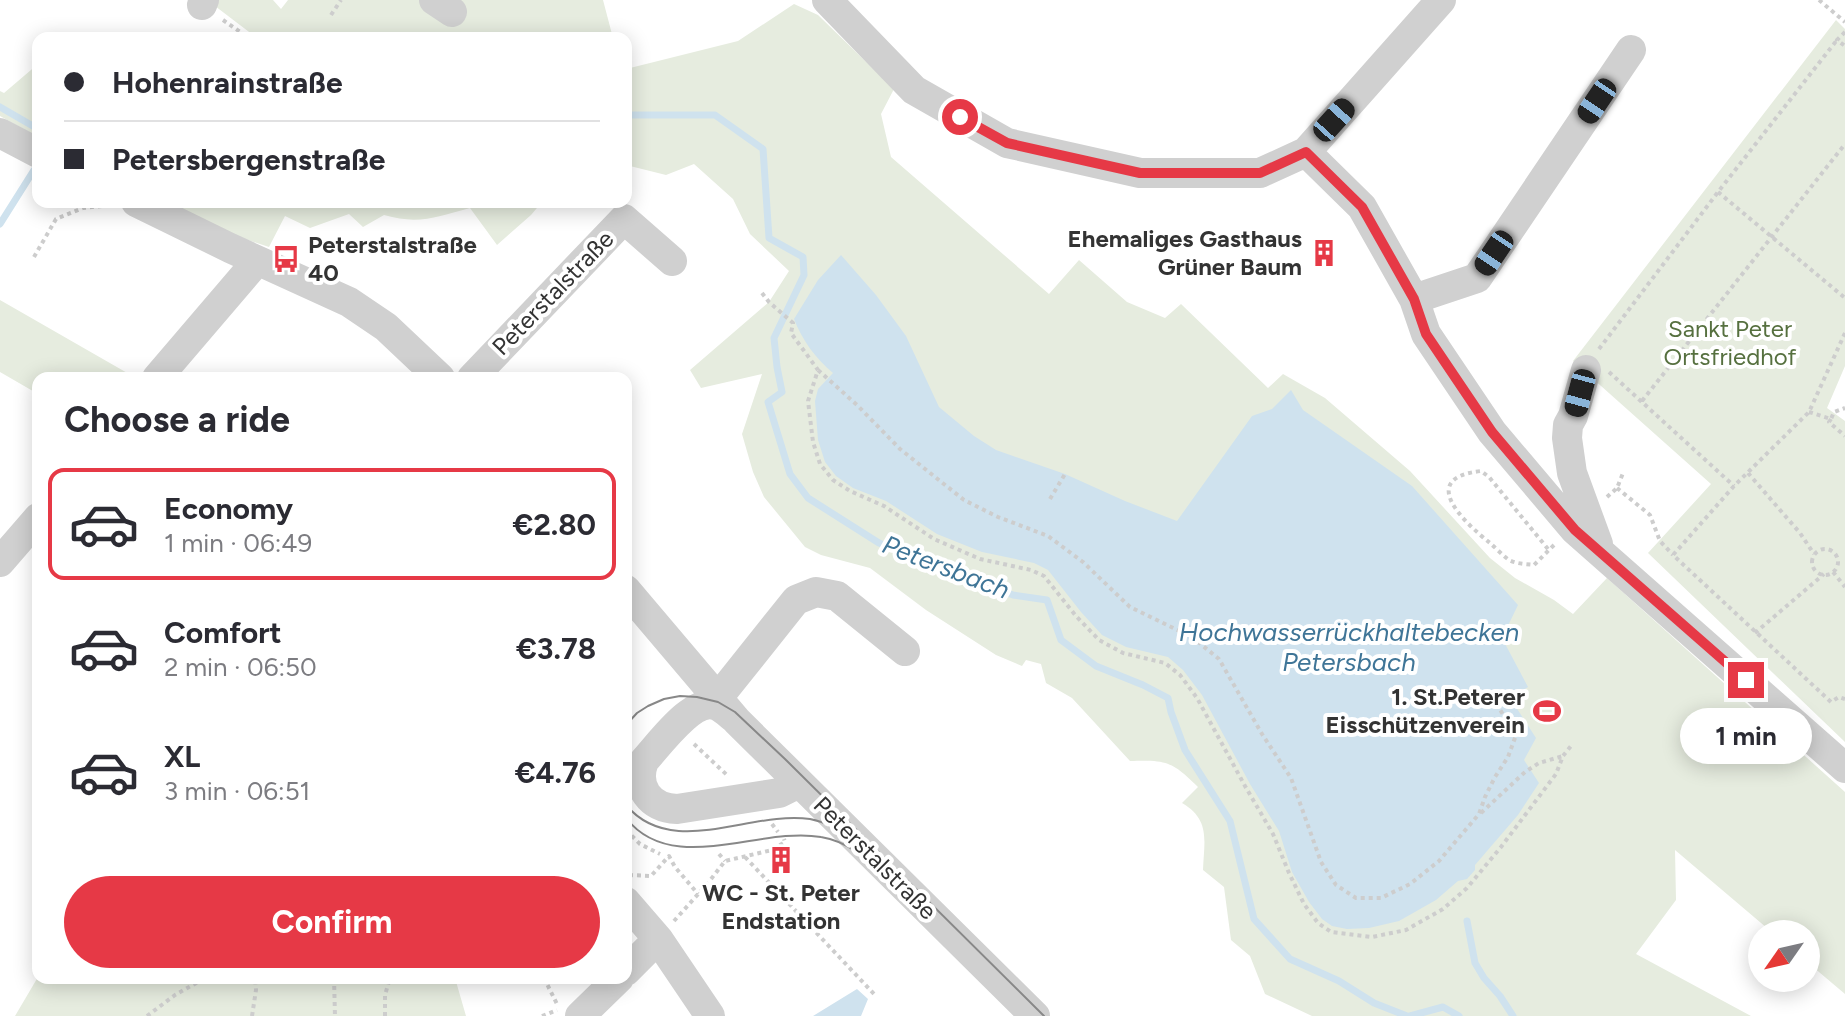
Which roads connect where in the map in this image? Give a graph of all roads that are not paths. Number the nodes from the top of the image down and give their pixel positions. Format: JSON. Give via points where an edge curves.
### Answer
{"nodes":[{"id":1,"x":827,"y":0,"type":"edge"},
{"id":2,"x":1441,"y":0,"type":"edge"},
{"id":3,"x":1631,"y":50,"type":"dead end"},
{"id":4,"x":0,"y":133,"type":"edge"},
{"id":5,"x":32,"y":150,"type":"edge"},
{"id":6,"x":1306,"y":152,"type":"junction"},
{"id":7,"x":148,"y":208,"type":"edge"},
{"id":8,"x":257,"y":261,"type":"junction"},
{"id":9,"x":672,"y":261,"type":"dead end"},
{"id":10,"x":1414,"y":299,"type":"junction"},
{"id":11,"x":1595,"y":366,"type":"road end"},
{"id":12,"x":162,"y":372,"type":"edge"},
{"id":13,"x":434,"y":372,"type":"edge"},
{"id":14,"x":478,"y":372,"type":"edge"},
{"id":15,"x":32,"y":525,"type":"edge"},
{"id":16,"x":1601,"y":552,"type":"junction"},
{"id":17,"x":0,"y":562,"type":"edge"},
{"id":18,"x":632,"y":597,"type":"edge"},
{"id":19,"x":905,"y":651,"type":"dead end"},
{"id":20,"x":727,"y":710,"type":"junction"},
{"id":21,"x":635,"y":762,"type":"edge"},
{"id":22,"x":1845,"y":768,"type":"edge"},
{"id":23,"x":799,"y":783,"type":"junction"},
{"id":24,"x":632,"y":909,"type":"edge"},
{"id":25,"x":658,"y":939,"type":"junction"},
{"id":26,"x":632,"y":965,"type":"edge"},
{"id":27,"x":613,"y":984,"type":"edge"},
{"id":28,"x":580,"y":1016,"type":"edge"},
{"id":29,"x":710,"y":1016,"type":"edge"},
{"id":30,"x":1035,"y":1016,"type":"edge"}],
"edges":[{"from":1,"to":6,"type":"street","via":[[914,90],[1007,143],[1140,173],[1260,173]]},
{"from":2,"to":6,"type":"street"},
{"from":3,"to":10,"type":"street","via":[[1477,278]]},
{"from":4,"to":5,"type":"street"},
{"from":6,"to":10,"type":"street","via":[[1362,207]]},
{"from":7,"to":8,"type":"street"},
{"from":8,"to":12,"type":"street"},
{"from":8,"to":13,"type":"street","via":[[349,302],[386,327]]},
{"from":9,"to":14,"type":"street","name":"Peterstalstraße","via":[[624,219]]},
{"from":10,"to":16,"type":"street","via":[[1426,334],[1492,432],[1575,530]]},
{"from":11,"to":16,"type":"street","via":[[1568,425],[1568,454]]},
{"from":15,"to":17,"type":"street"},
{"from":16,"to":22,"type":"street"},
{"from":18,"to":20,"type":"street","name":"Peterstalstraße"},
{"from":19,"to":20,"type":"street","via":[[837,596],[816,592],[796,600]]},
{"from":20,"to":21,"type":"street","via":[[708,704],[698,707]]},
{"from":20,"to":23,"type":"street","name":"Peterstalstraße"},
{"from":21,"to":23,"type":"street","via":[[649,798],[667,809],[779,793]]},
{"from":23,"to":30,"type":"street","name":"Peterstalstraße"},
{"from":24,"to":25,"type":"street"},
{"from":25,"to":26,"type":"street"},
{"from":25,"to":29,"type":"street"},
{"from":27,"to":28,"type":"street"}]}
